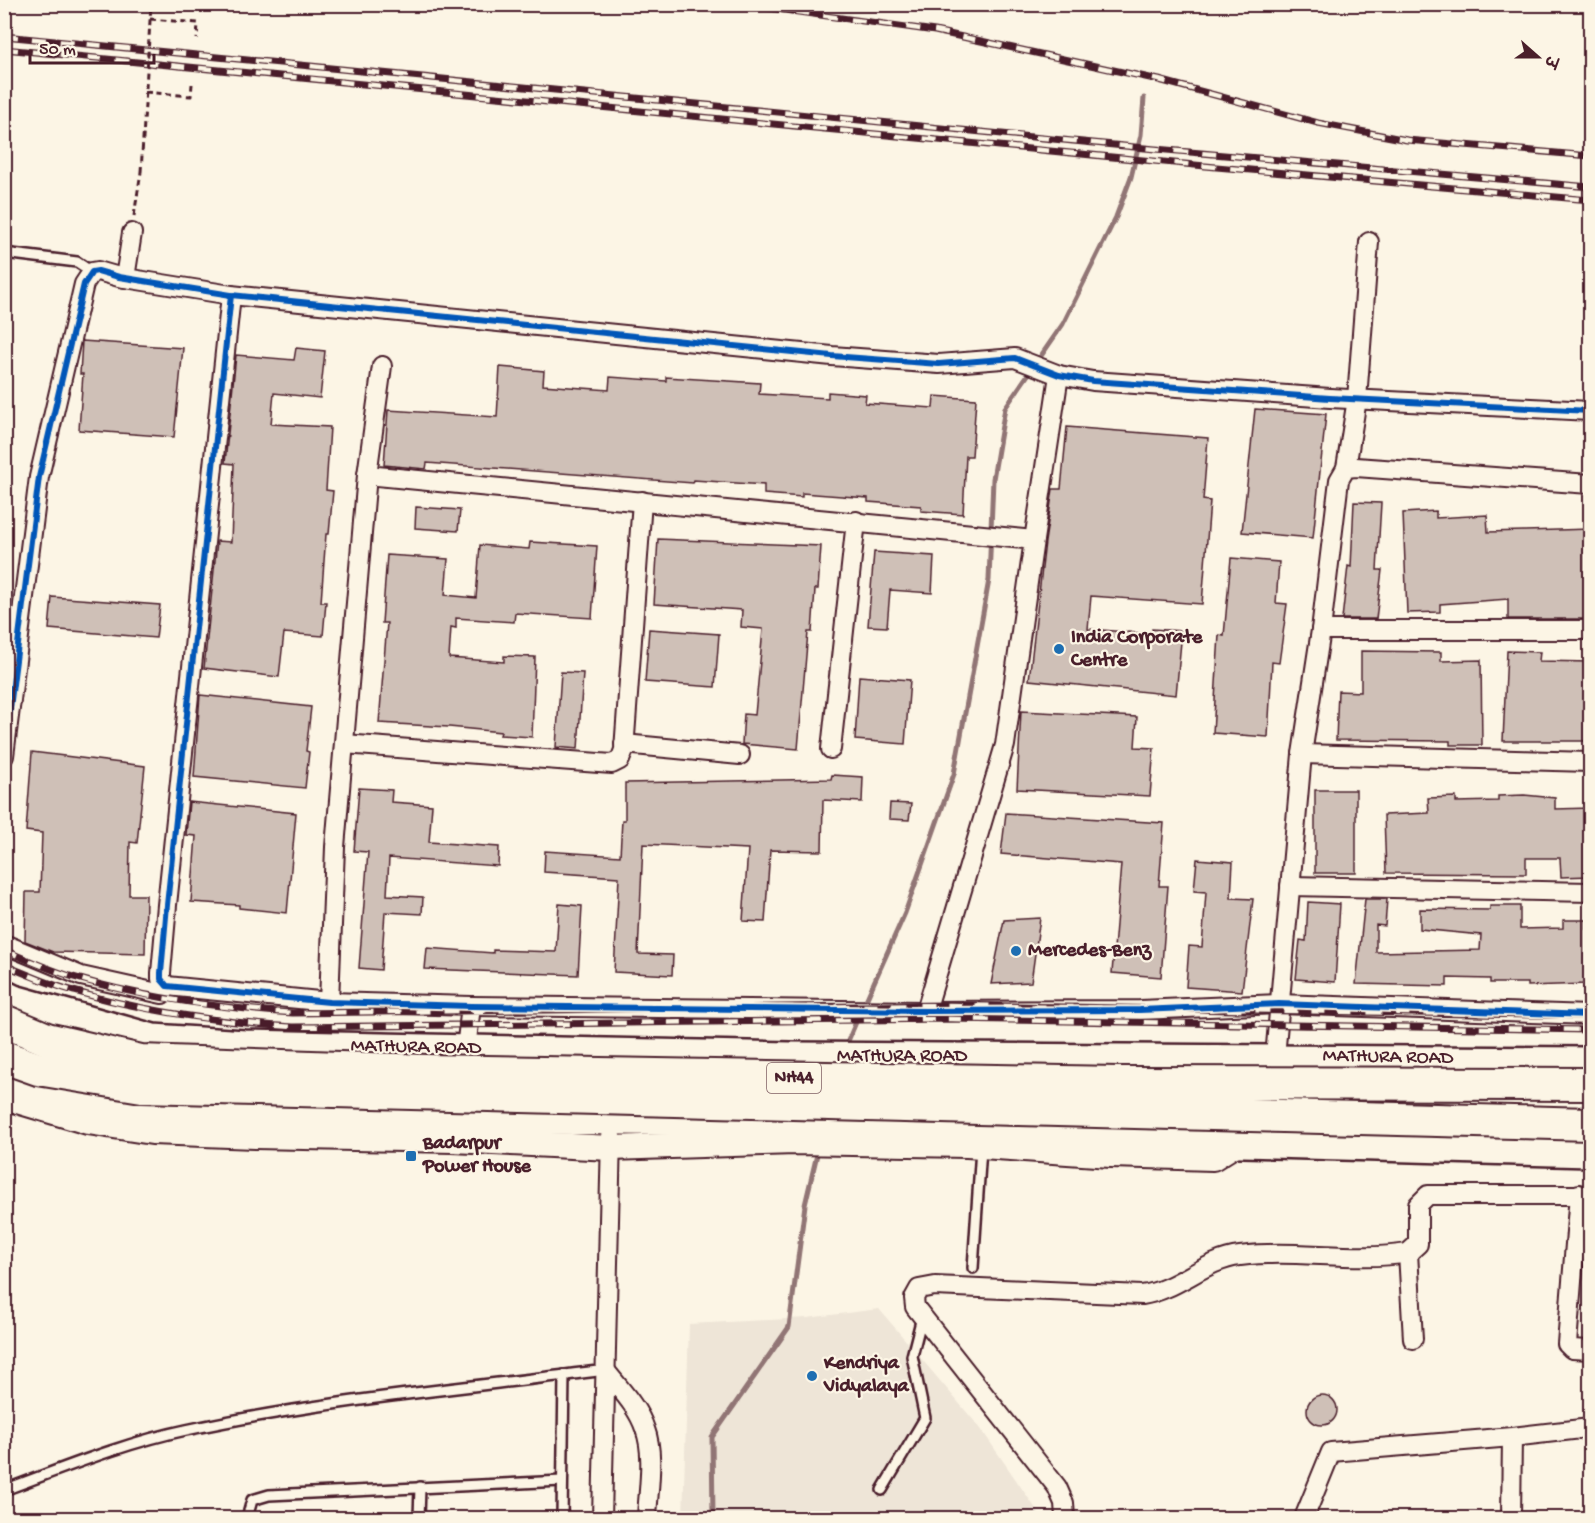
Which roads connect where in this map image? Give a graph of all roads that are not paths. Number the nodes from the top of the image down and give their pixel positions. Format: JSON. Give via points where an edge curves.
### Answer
{"nodes":[{"id":1,"x":132,"y":233,"type":"road end"},
{"id":2,"x":1369,"y":242,"type":"dead end"},
{"id":3,"x":4,"y":253,"type":"edge"},
{"id":4,"x":92,"y":272,"type":"junction"},
{"id":5,"x":125,"y":278,"type":"junction"},
{"id":6,"x":231,"y":295,"type":"junction"},
{"id":7,"x":382,"y":366,"type":"dead end"},
{"id":8,"x":1059,"y":375,"type":"junction"},
{"id":9,"x":1357,"y":399,"type":"junction"},
{"id":10,"x":1590,"y":411,"type":"edge"},
{"id":11,"x":1346,"y":468,"type":"junction"},
{"id":12,"x":367,"y":475,"type":"junction"},
{"id":13,"x":1590,"y":484,"type":"edge"},
{"id":14,"x":642,"y":501,"type":"junction"},
{"id":15,"x":856,"y":521,"type":"junction"},
{"id":16,"x":1026,"y":538,"type":"junction"},
{"id":17,"x":1321,"y":630,"type":"junction"},
{"id":18,"x":1590,"y":630,"type":"edge"},
{"id":19,"x":344,"y":744,"type":"junction"},
{"id":20,"x":624,"y":744,"type":"junction"},
{"id":21,"x":831,"y":749,"type":"dead end"},
{"id":22,"x":740,"y":754,"type":"dead end"},
{"id":23,"x":1302,"y":754,"type":"junction"},
{"id":24,"x":4,"y":756,"type":"edge"},
{"id":25,"x":1590,"y":762,"type":"edge"},
{"id":26,"x":1290,"y":886,"type":"junction"},
{"id":27,"x":1590,"y":891,"type":"edge"},
{"id":28,"x":4,"y":944,"type":"edge"},
{"id":29,"x":167,"y":986,"type":"junction"},
{"id":30,"x":4,"y":994,"type":"edge"},
{"id":31,"x":329,"y":1002,"type":"junction"},
{"id":32,"x":1279,"y":1004,"type":"junction"},
{"id":33,"x":471,"y":1006,"type":"junction"},
{"id":34,"x":926,"y":1011,"type":"junction"},
{"id":35,"x":1590,"y":1015,"type":"edge"},
{"id":36,"x":4,"y":1021,"type":"edge"},
{"id":37,"x":466,"y":1049,"type":"junction"},
{"id":38,"x":704,"y":1054,"type":"junction"},
{"id":39,"x":4,"y":1057,"type":"edge"},
{"id":40,"x":1275,"y":1057,"type":"junction"},
{"id":41,"x":1590,"y":1060,"type":"edge"},
{"id":42,"x":4,"y":1076,"type":"edge"},
{"id":43,"x":1590,"y":1084,"type":"edge"},
{"id":44,"x":4,"y":1097,"type":"edge"},
{"id":45,"x":612,"y":1119,"type":"junction"},
{"id":46,"x":698,"y":1121,"type":"junction"},
{"id":47,"x":1590,"y":1124,"type":"edge"},
{"id":48,"x":454,"y":1129,"type":"junction"},
{"id":49,"x":829,"y":1130,"type":"junction"},
{"id":50,"x":1237,"y":1143,"type":"junction"},
{"id":51,"x":982,"y":1146,"type":"junction"},
{"id":52,"x":611,"y":1148,"type":"junction"},
{"id":53,"x":1590,"y":1153,"type":"edge"},
{"id":54,"x":1585,"y":1194,"type":"edge"},
{"id":55,"x":1407,"y":1252,"type":"junction"},
{"id":56,"x":973,"y":1268,"type":"dead end"},
{"id":57,"x":922,"y":1317,"type":"junction"},
{"id":58,"x":1413,"y":1339,"type":"dead end"},
{"id":59,"x":1590,"y":1350,"type":"edge"},
{"id":60,"x":606,"y":1370,"type":"junction"},
{"id":61,"x":564,"y":1375,"type":"junction"},
{"id":62,"x":1590,"y":1428,"type":"edge"},
{"id":63,"x":1512,"y":1437,"type":"junction"},
{"id":64,"x":562,"y":1481,"type":"junction"},
{"id":65,"x":420,"y":1487,"type":"junction"},
{"id":66,"x":4,"y":1490,"type":"edge"},
{"id":67,"x":882,"y":1490,"type":"dead end"},
{"id":68,"x":247,"y":1518,"type":"edge"},
{"id":69,"x":419,"y":1518,"type":"edge"},
{"id":70,"x":561,"y":1518,"type":"edge"},
{"id":71,"x":602,"y":1518,"type":"edge"},
{"id":72,"x":647,"y":1518,"type":"edge"},
{"id":73,"x":1065,"y":1518,"type":"edge"},
{"id":74,"x":1304,"y":1518,"type":"edge"},
{"id":75,"x":1511,"y":1518,"type":"edge"}],
"edges":[{"from":1,"to":5,"type":"street"},
{"from":2,"to":9,"type":"street"},
{"from":3,"to":4,"type":"lane","via":[[77,262]]},
{"from":4,"to":5,"type":"street"},
{"from":4,"to":24,"type":"street","via":[[84,284],[39,477]]},
{"from":5,"to":6,"type":"street"},
{"from":6,"to":8,"type":"street","via":[[910,363],[1005,358]]},
{"from":6,"to":29,"type":"street","via":[[165,928],[161,979]]},
{"from":7,"to":12,"type":"street"},
{"from":8,"to":9,"type":"street","via":[[1093,381]]},
{"from":8,"to":16,"type":"street"},
{"from":9,"to":10,"type":"street"},
{"from":9,"to":11,"type":"street"},
{"from":11,"to":13,"type":"street"},
{"from":11,"to":17,"type":"street","via":[[1339,480]]},
{"from":12,"to":14,"type":"street"},
{"from":12,"to":19,"type":"street"},
{"from":14,"to":15,"type":"street"},
{"from":14,"to":20,"type":"street"},
{"from":15,"to":16,"type":"street"},
{"from":15,"to":21,"type":"street"},
{"from":16,"to":34,"type":"street","via":[[1005,745]]},
{"from":17,"to":18,"type":"street"},
{"from":17,"to":23,"type":"street"},
{"from":19,"to":20,"type":"street","via":[[612,764],[620,760]]},
{"from":19,"to":31,"type":"street","via":[[333,872]]},
{"from":20,"to":22,"type":"street"},
{"from":23,"to":25,"type":"street"},
{"from":23,"to":26,"type":"street"},
{"from":26,"to":27,"type":"street"},
{"from":26,"to":32,"type":"street"},
{"from":28,"to":29,"type":"street","via":[[81,976],[162,994]]},
{"from":29,"to":31,"type":"street"},
{"from":30,"to":37,"type":"main road","name":"MATHURA ROAD","via":[[153,1038]]},
{"from":31,"to":33,"type":"street"},
{"from":32,"to":34,"type":"street","via":[[1140,1010]]},
{"from":32,"to":35,"type":"street"},
{"from":32,"to":40,"type":"street"},
{"from":33,"to":34,"type":"street"},
{"from":33,"to":37,"type":"street"},
{"from":36,"to":43,"type":"highway","name":"MATHURA ROAD","number":"NH44","bridge":true,"via":[[47,1039],[141,1061],[427,1071],[1106,1083]]},
{"from":37,"to":38,"type":"main road","name":"MATHURA ROAD"},
{"from":37,"to":48,"type":"main road"},
{"from":38,"to":40,"type":"main road","name":"MATHURA ROAD"},
{"from":38,"to":46,"type":"main road"},
{"from":39,"to":47,"type":"highway","number":"NH44","bridge":true,"via":[[38,1069],[142,1086]]},
{"from":40,"to":41,"type":"main road","name":"MATHURA ROAD"},
{"from":42,"to":48,"type":"main road","via":[[73,1101],[215,1117]]},
{"from":44,"to":48,"type":"street","via":[[88,1122],[152,1132]]},
{"from":45,"to":46,"type":"main road"},
{"from":45,"to":48,"type":"main road"},
{"from":45,"to":52,"type":"street"},
{"from":46,"to":49,"type":"main road"},
{"from":48,"to":52,"type":"street"},
{"from":49,"to":50,"type":"main road","via":[[921,1126],[1100,1139]]},
{"from":49,"to":51,"type":"street"},
{"from":49,"to":52,"type":"street","via":[[795,1142]]},
{"from":50,"to":51,"type":"street","via":[[1214,1158]]},
{"from":50,"to":53,"type":"main road"},
{"from":51,"to":56,"type":"lane"},
{"from":52,"to":60,"type":"street"},
{"from":54,"to":55,"type":"street","via":[[1428,1195],[1418,1205],[1418,1244]]},
{"from":54,"to":59,"type":"street","via":[[1567,1344],[1572,1349]]},
{"from":55,"to":57,"type":"street","via":[[1237,1256],[1206,1266],[1170,1287],[1142,1295],[928,1286],[919,1289],[914,1298]]},
{"from":55,"to":58,"type":"street"},
{"from":57,"to":67,"type":"lane","via":[[912,1356],[925,1418]]},
{"from":57,"to":73,"type":"street","via":[[1057,1487]]},
{"from":60,"to":61,"type":"lane"},
{"from":60,"to":71,"type":"street"},
{"from":60,"to":72,"type":"street","via":[[646,1430]]},
{"from":61,"to":64,"type":"lane"},
{"from":61,"to":66,"type":"lane","via":[[379,1398],[186,1430],[113,1450]]},
{"from":62,"to":63,"type":"street"},
{"from":63,"to":74,"type":"street","via":[[1331,1452]]},
{"from":63,"to":75,"type":"street"},
{"from":64,"to":65,"type":"lane"},
{"from":64,"to":70,"type":"lane"},
{"from":65,"to":68,"type":"lane","via":[[259,1496],[252,1500]]},
{"from":65,"to":69,"type":"lane"}]}
